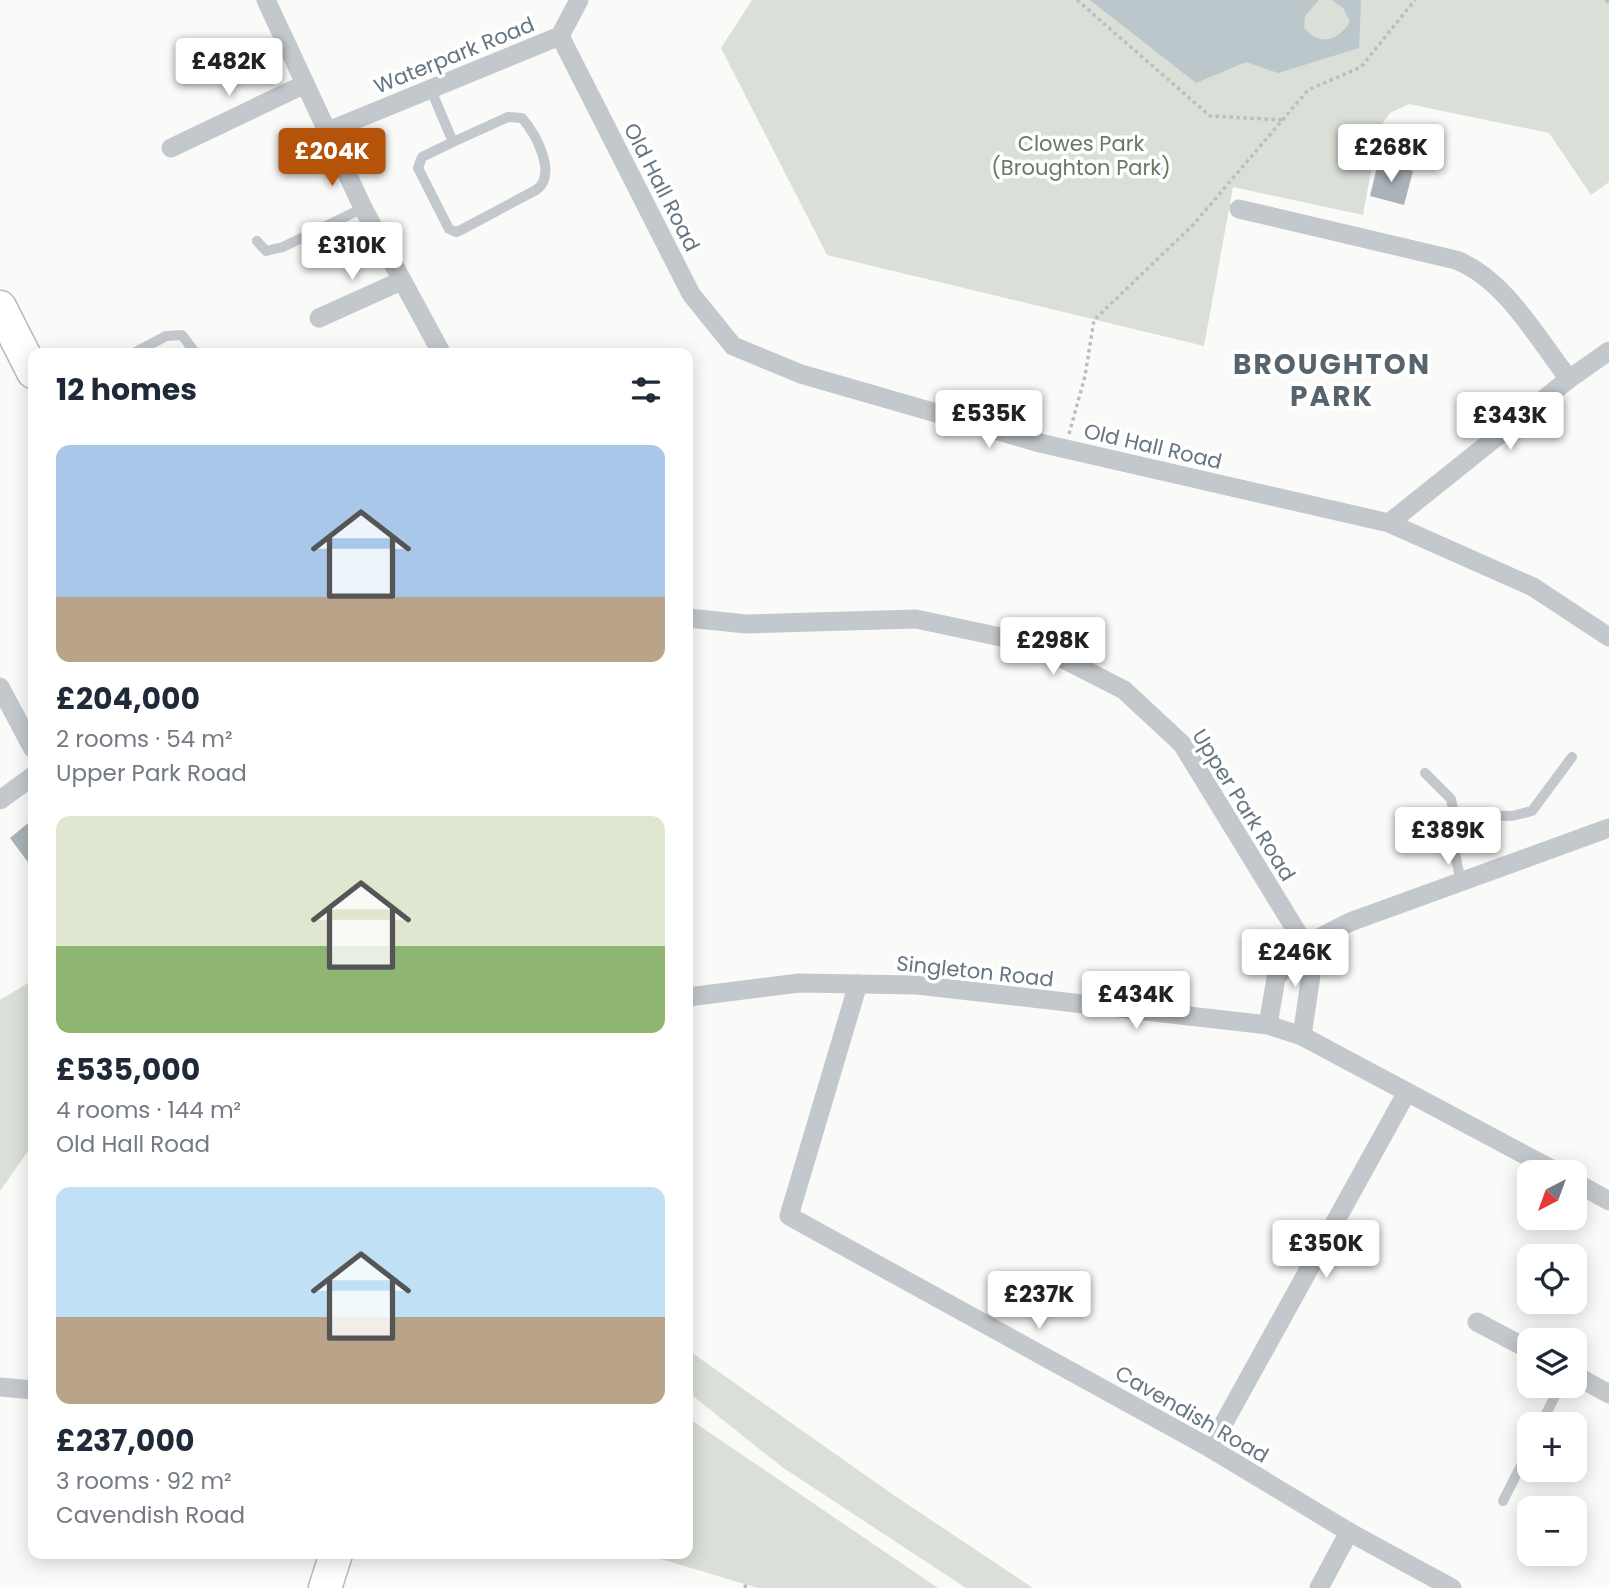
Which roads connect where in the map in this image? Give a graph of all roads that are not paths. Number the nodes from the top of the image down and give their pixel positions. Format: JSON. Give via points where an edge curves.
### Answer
{"nodes":[{"id":1,"x":266,"y":0,"type":"edge"},
{"id":2,"x":579,"y":0,"type":"edge"},
{"id":3,"x":560,"y":36,"type":"junction"},
{"id":4,"x":305,"y":83,"type":"junction"},
{"id":5,"x":430,"y":90,"type":"junction"},
{"id":6,"x":328,"y":131,"type":"junction"},
{"id":7,"x":453,"y":142,"type":"junction"},
{"id":8,"x":171,"y":148,"type":"dead end"},
{"id":9,"x":363,"y":208,"type":"junction"},
{"id":10,"x":1239,"y":209,"type":"dead end"},
{"id":11,"x":257,"y":241,"type":"dead end"},
{"id":12,"x":401,"y":281,"type":"junction"},
{"id":13,"x":0,"y":307,"type":"edge"},
{"id":14,"x":319,"y":318,"type":"dead end"},
{"id":15,"x":143,"y":348,"type":"edge"},
{"id":16,"x":192,"y":348,"type":"edge"},
{"id":17,"x":439,"y":348,"type":"edge"},
{"id":18,"x":1609,"y":351,"type":"edge"},
{"id":19,"x":28,"y":362,"type":"edge"},
{"id":20,"x":1569,"y":379,"type":"junction"},
{"id":21,"x":1389,"y":523,"type":"junction"},
{"id":22,"x":693,"y":619,"type":"edge"},
{"id":23,"x":1609,"y":637,"type":"edge"},
{"id":24,"x":0,"y":687,"type":"edge"},
{"id":25,"x":28,"y":740,"type":"edge"},
{"id":26,"x":1572,"y":757,"type":"dead end"},
{"id":27,"x":1425,"y":773,"type":"dead end"},
{"id":28,"x":28,"y":780,"type":"edge"},
{"id":29,"x":0,"y":800,"type":"edge"},
{"id":30,"x":1456,"y":824,"type":"junction"},
{"id":31,"x":1609,"y":828,"type":"edge"},
{"id":32,"x":1461,"y":883,"type":"junction"},
{"id":33,"x":1305,"y":945,"type":"junction"},
{"id":34,"x":858,"y":984,"type":"junction"},
{"id":35,"x":693,"y":996,"type":"edge"},
{"id":36,"x":1268,"y":1025,"type":"junction"},
{"id":37,"x":1302,"y":1036,"type":"junction"},
{"id":38,"x":1407,"y":1092,"type":"junction"},
{"id":39,"x":1534,"y":1160,"type":"edge"},
{"id":40,"x":1587,"y":1188,"type":"edge"},
{"id":41,"x":1609,"y":1200,"type":"edge"},
{"id":42,"x":1477,"y":1322,"type":"dead end"},
{"id":43,"x":1517,"y":1343,"type":"edge"},
{"id":44,"x":1587,"y":1382,"type":"edge"},
{"id":45,"x":0,"y":1387,"type":"edge"},
{"id":46,"x":28,"y":1390,"type":"edge"},
{"id":47,"x":1609,"y":1394,"type":"edge"},
{"id":48,"x":1210,"y":1448,"type":"junction"},
{"id":49,"x":1517,"y":1474,"type":"edge"},
{"id":50,"x":1503,"y":1501,"type":"dead end"},
{"id":51,"x":1349,"y":1532,"type":"junction"},
{"id":52,"x":334,"y":1559,"type":"edge"},
{"id":53,"x":325,"y":1588,"type":"edge"},
{"id":54,"x":1319,"y":1588,"type":"edge"},
{"id":55,"x":1452,"y":1588,"type":"edge"}],
"edges":[{"from":1,"to":4,"type":"street"},
{"from":2,"to":3,"type":"street","name":"Waterpark Road"},
{"from":3,"to":5,"type":"street","name":"Waterpark Road"},
{"from":3,"to":21,"type":"street","name":"Old Hall Road","via":[[691,294],[733,346],[801,374],[1064,449]]},
{"from":4,"to":6,"type":"street"},
{"from":4,"to":8,"type":"street"},
{"from":5,"to":6,"type":"street","name":"Waterpark Road"},
{"from":5,"to":7,"type":"lane"},
{"from":6,"to":9,"type":"street"},
{"from":7,"to":7,"type":"lane","via":[[422,157],[418,164],[445,225],[453,232],[536,190],[545,181],[546,167],[522,118],[508,117]]},
{"from":9,"to":11,"type":"lane","via":[[283,247],[266,251]]},
{"from":9,"to":12,"type":"street"},
{"from":10,"to":20,"type":"street","via":[[1475,267],[1493,282]]},
{"from":12,"to":14,"type":"street"},
{"from":12,"to":17,"type":"street"},
{"from":13,"to":19,"type":"main road"},
{"from":15,"to":16,"type":"lane","via":[[166,336],[182,335]]},
{"from":18,"to":20,"type":"street"},
{"from":20,"to":21,"type":"street"},
{"from":21,"to":23,"type":"street","name":"Old Hall Road","via":[[1533,587]]},
{"from":22,"to":33,"type":"street","name":"Upper Park Road","via":[[747,624],[916,619],[1034,644],[1124,690],[1182,744]]},
{"from":24,"to":25,"type":"street"},
{"from":26,"to":30,"type":"lane","via":[[1532,811],[1512,816],[1471,815]]},
{"from":27,"to":30,"type":"lane","via":[[1451,799]]},
{"from":28,"to":29,"type":"street"},
{"from":30,"to":32,"type":"lane","via":[[1453,844]]},
{"from":31,"to":32,"type":"street"},
{"from":32,"to":33,"type":"street","via":[[1350,922]]},
{"from":33,"to":36,"type":"street","via":[[1276,978]]},
{"from":33,"to":37,"type":"street","name":"Upper Park Road","via":[[1311,975]]},
{"from":34,"to":35,"type":"street","name":"Singleton Road","via":[[799,983]]},
{"from":34,"to":36,"type":"street","name":"Singleton Road","via":[[917,985]]},
{"from":34,"to":48,"type":"street","name":"Cavendish Road","via":[[789,1216]]},
{"from":36,"to":37,"type":"street","name":"Singleton Road"},
{"from":37,"to":38,"type":"street","name":"Singleton Road"},
{"from":38,"to":39,"type":"street","name":"Singleton Road"},
{"from":38,"to":48,"type":"street"},
{"from":40,"to":41,"type":"street"},
{"from":42,"to":43,"type":"street"},
{"from":44,"to":47,"type":"street"},
{"from":45,"to":46,"type":"street"},
{"from":48,"to":51,"type":"street","name":"Cavendish Road"},
{"from":49,"to":50,"type":"lane"},
{"from":51,"to":54,"type":"street"},
{"from":51,"to":55,"type":"street","name":"Cavendish Road"},
{"from":52,"to":53,"type":"main road"}]}
